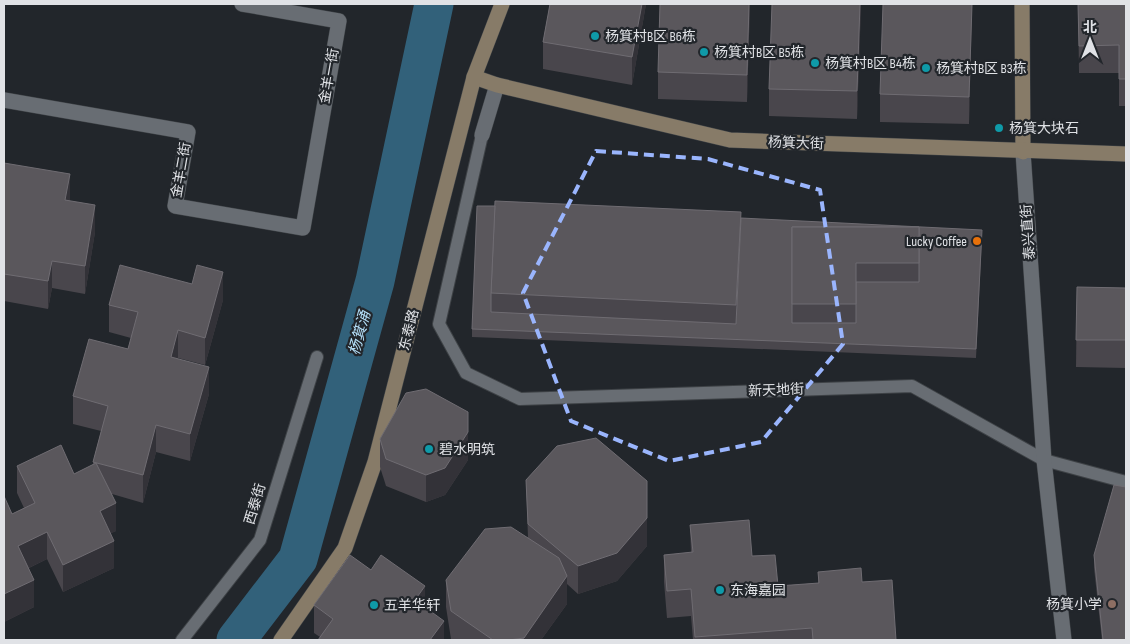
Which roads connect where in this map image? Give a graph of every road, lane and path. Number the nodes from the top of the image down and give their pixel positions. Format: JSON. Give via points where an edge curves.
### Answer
{"nodes":[{"id":1,"x":242,"y":4,"type":"edge"},
{"id":2,"x":502,"y":4,"type":"edge"},
{"id":3,"x":1022,"y":4,"type":"edge"},
{"id":4,"x":474,"y":77,"type":"junction"},
{"id":5,"x":497,"y":85,"type":"junction"},
{"id":6,"x":4,"y":100,"type":"edge"},
{"id":7,"x":482,"y":135,"type":"joint"},
{"id":8,"x":1023,"y":152,"type":"junction"},
{"id":9,"x":1126,"y":154,"type":"edge"},
{"id":10,"x":303,"y":228,"type":"joint"},
{"id":11,"x":318,"y":357,"type":"dead end"},
{"id":12,"x":1044,"y":460,"type":"junction"},
{"id":13,"x":1126,"y":482,"type":"edge"},
{"id":14,"x":182,"y":640,"type":"edge"},
{"id":15,"x":281,"y":640,"type":"edge"},
{"id":16,"x":1064,"y":640,"type":"edge"}],
"edges":[{"from":1,"to":10,"type":"street","name":"金羊一街","via":[[339,21]]},
{"from":2,"to":4,"type":"street","name":"东泰路"},
{"from":3,"to":8,"type":"street","name":"泰兴直街"},
{"from":4,"to":5,"type":"street","name":"杨箕大街"},
{"from":4,"to":15,"type":"street","name":"东泰路","via":[[375,462],[345,548]]},
{"from":5,"to":7,"type":"street"},
{"from":5,"to":8,"type":"street","name":"杨箕大街","via":[[730,140]]},
{"from":6,"to":10,"type":"street","name":"金羊二街","via":[[188,132],[175,206]]},
{"from":7,"to":12,"type":"lane","name":"新天地街","via":[[439,324],[466,372],[520,399],[912,386]]},
{"from":8,"to":9,"type":"street","name":"杨箕大街"},
{"from":8,"to":12,"type":"street","name":"泰兴直街"},
{"from":11,"to":14,"type":"lane","name":"西泰街","via":[[260,540]]},
{"from":12,"to":13,"type":"lane","name":"新天地街"},
{"from":12,"to":16,"type":"street","name":"泰兴直街"}]}
